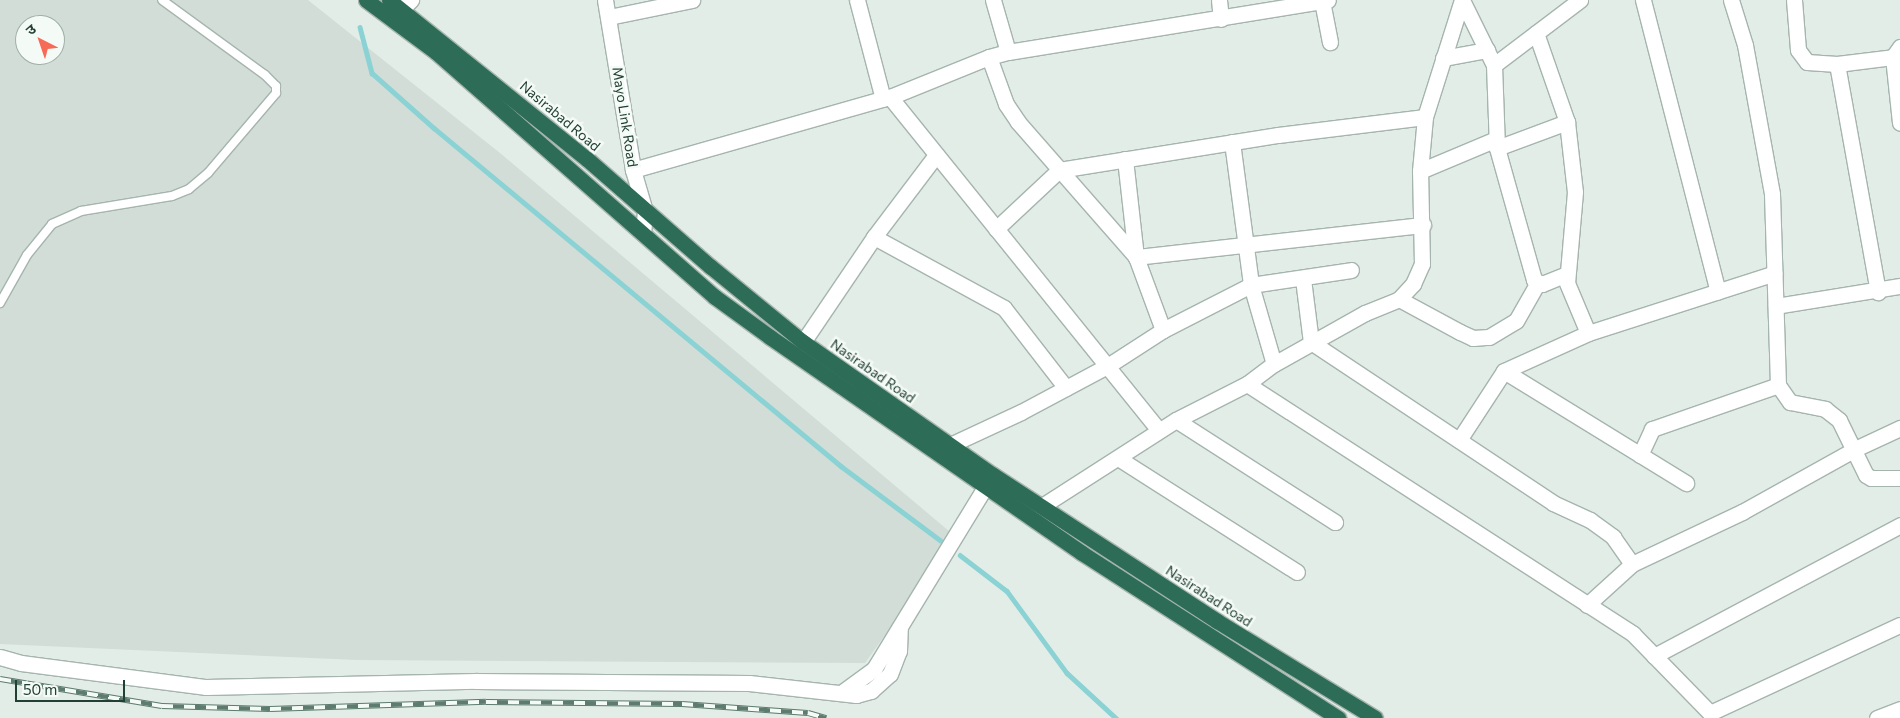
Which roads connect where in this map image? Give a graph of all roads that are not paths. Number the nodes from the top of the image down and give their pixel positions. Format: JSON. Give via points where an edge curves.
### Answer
{"nodes":[{"id":1,"x":162,"y":0,"type":"edge"},
{"id":2,"x":366,"y":0,"type":"edge"},
{"id":3,"x":389,"y":0,"type":"edge"},
{"id":4,"x":605,"y":0,"type":"edge"},
{"id":5,"x":692,"y":0,"type":"edge"},
{"id":6,"x":992,"y":0,"type":"edge"},
{"id":7,"x":1219,"y":0,"type":"edge"},
{"id":8,"x":1462,"y":0,"type":"edge"},
{"id":9,"x":1580,"y":0,"type":"edge"},
{"id":10,"x":1643,"y":0,"type":"edge"},
{"id":11,"x":1731,"y":0,"type":"edge"},
{"id":12,"x":1794,"y":0,"type":"edge"},
{"id":13,"x":860,"y":1,"type":"edge"},
{"id":14,"x":1325,"y":1,"type":"edge"},
{"id":15,"x":406,"y":4,"type":"edge"},
{"id":16,"x":609,"y":17,"type":"junction"},
{"id":17,"x":1221,"y":19,"type":"junction"},
{"id":18,"x":1536,"y":33,"type":"junction"},
{"id":19,"x":1330,"y":42,"type":"dead end"},
{"id":20,"x":1487,"y":50,"type":"junction"},
{"id":21,"x":1008,"y":52,"type":"junction"},
{"id":22,"x":1897,"y":52,"type":"edge"},
{"id":23,"x":989,"y":57,"type":"junction"},
{"id":24,"x":1443,"y":58,"type":"junction"},
{"id":25,"x":1837,"y":64,"type":"junction"},
{"id":26,"x":1494,"y":65,"type":"junction"},
{"id":27,"x":886,"y":98,"type":"junction"},
{"id":28,"x":1425,"y":117,"type":"junction"},
{"id":29,"x":1567,"y":122,"type":"junction"},
{"id":30,"x":1900,"y":124,"type":"edge"},
{"id":31,"x":1232,"y":142,"type":"junction"},
{"id":32,"x":1496,"y":144,"type":"junction"},
{"id":33,"x":936,"y":155,"type":"junction"},
{"id":34,"x":1125,"y":159,"type":"junction"},
{"id":35,"x":633,"y":170,"type":"junction"},
{"id":36,"x":1059,"y":170,"type":"junction"},
{"id":37,"x":1420,"y":171,"type":"junction"},
{"id":38,"x":645,"y":211,"type":"junction"},
{"id":39,"x":1423,"y":225,"type":"junction"},
{"id":40,"x":996,"y":229,"type":"junction"},
{"id":41,"x":643,"y":233,"type":"junction"},
{"id":42,"x":874,"y":237,"type":"junction"},
{"id":43,"x":1246,"y":246,"type":"junction"},
{"id":44,"x":1136,"y":257,"type":"junction"},
{"id":45,"x":1351,"y":270,"type":"dead end"},
{"id":46,"x":1775,"y":273,"type":"junction"},
{"id":47,"x":1567,"y":274,"type":"junction"},
{"id":48,"x":1303,"y":279,"type":"junction"},
{"id":49,"x":1537,"y":284,"type":"junction"},
{"id":50,"x":1251,"y":285,"type":"junction"},
{"id":51,"x":1900,"y":286,"type":"edge"},
{"id":52,"x":1718,"y":292,"type":"junction"},
{"id":53,"x":1878,"y":292,"type":"junction"},
{"id":54,"x":1399,"y":298,"type":"junction"},
{"id":55,"x":0,"y":303,"type":"edge"},
{"id":56,"x":1776,"y":306,"type":"junction"},
{"id":57,"x":1163,"y":330,"type":"junction"},
{"id":58,"x":1588,"y":333,"type":"junction"},
{"id":59,"x":803,"y":342,"type":"junction"},
{"id":60,"x":1311,"y":342,"type":"junction"},
{"id":61,"x":1274,"y":364,"type":"junction"},
{"id":62,"x":1109,"y":365,"type":"junction"},
{"id":63,"x":1504,"y":371,"type":"junction"},
{"id":64,"x":1247,"y":384,"type":"junction"},
{"id":65,"x":1778,"y":386,"type":"junction"},
{"id":66,"x":1066,"y":388,"type":"junction"},
{"id":67,"x":1176,"y":420,"type":"junction"},
{"id":68,"x":1900,"y":428,"type":"edge"},
{"id":69,"x":1159,"y":430,"type":"junction"},
{"id":70,"x":1459,"y":440,"type":"junction"},
{"id":71,"x":950,"y":445,"type":"junction"},
{"id":72,"x":1855,"y":449,"type":"junction"},
{"id":73,"x":1640,"y":455,"type":"junction"},
{"id":74,"x":1118,"y":458,"type":"junction"},
{"id":75,"x":1900,"y":478,"type":"edge"},
{"id":76,"x":989,"y":480,"type":"junction"},
{"id":77,"x":1686,"y":483,"type":"dead end"},
{"id":78,"x":1042,"y":506,"type":"junction"},
{"id":79,"x":1335,"y":522,"type":"dead end"},
{"id":80,"x":1900,"y":524,"type":"edge"},
{"id":81,"x":1632,"y":564,"type":"junction"},
{"id":82,"x":1297,"y":572,"type":"dead end"},
{"id":83,"x":1587,"y":605,"type":"junction"},
{"id":84,"x":1900,"y":625,"type":"edge"},
{"id":85,"x":1654,"y":656,"type":"junction"},
{"id":86,"x":0,"y":657,"type":"edge"},
{"id":87,"x":1900,"y":709,"type":"edge"},
{"id":88,"x":1713,"y":716,"type":"edge"},
{"id":89,"x":1338,"y":718,"type":"edge"},
{"id":90,"x":1375,"y":718,"type":"edge"},
{"id":91,"x":1877,"y":718,"type":"edge"}],
"edges":[{"from":1,"to":55,"type":"lane","via":[[265,76],[276,86],[276,93],[214,166],[189,189],[172,196],[81,211],[52,224],[27,255]]},
{"from":2,"to":41,"type":"highway","name":"Nasirabad Road","via":[[500,106]]},
{"from":3,"to":15,"type":"highway","name":"Nasirabad Road"},
{"from":4,"to":16,"type":"street","name":"Mayo Link Road"},
{"from":5,"to":16,"type":"street"},
{"from":6,"to":21,"type":"street"},
{"from":7,"to":17,"type":"street"},
{"from":8,"to":20,"type":"street"},
{"from":8,"to":24,"type":"street"},
{"from":9,"to":18,"type":"street"},
{"from":10,"to":52,"type":"street"},
{"from":11,"to":46,"type":"street","via":[[1745,46],[1768,167]]},
{"from":12,"to":25,"type":"street","via":[[1798,50],[1803,60],[1814,65]]},
{"from":13,"to":27,"type":"street"},
{"from":14,"to":17,"type":"street"},
{"from":14,"to":19,"type":"street"},
{"from":15,"to":38,"type":"highway","name":"Nasirabad Road"},
{"from":16,"to":35,"type":"street","name":"Mayo Link Road"},
{"from":17,"to":21,"type":"street"},
{"from":18,"to":26,"type":"street"},
{"from":18,"to":29,"type":"street"},
{"from":20,"to":24,"type":"street"},
{"from":20,"to":26,"type":"street"},
{"from":21,"to":23,"type":"street"},
{"from":22,"to":25,"type":"street"},
{"from":22,"to":30,"type":"street"},
{"from":23,"to":27,"type":"street"},
{"from":23,"to":36,"type":"street","via":[[1006,104]]},
{"from":24,"to":28,"type":"street"},
{"from":25,"to":53,"type":"street"},
{"from":26,"to":32,"type":"street"},
{"from":27,"to":33,"type":"street"},
{"from":27,"to":35,"type":"street"},
{"from":28,"to":31,"type":"street"},
{"from":28,"to":37,"type":"street"},
{"from":29,"to":32,"type":"street"},
{"from":29,"to":47,"type":"street","via":[[1575,192]]},
{"from":31,"to":34,"type":"street"},
{"from":31,"to":43,"type":"street"},
{"from":32,"to":37,"type":"street"},
{"from":32,"to":49,"type":"street"},
{"from":33,"to":40,"type":"street"},
{"from":33,"to":42,"type":"street"},
{"from":34,"to":36,"type":"street"},
{"from":34,"to":44,"type":"street"},
{"from":35,"to":38,"type":"street","name":"Mayo Link Road"},
{"from":36,"to":40,"type":"street"},
{"from":36,"to":44,"type":"street"},
{"from":37,"to":39,"type":"street"},
{"from":38,"to":41,"type":"street","name":"Mayo Link Road"},
{"from":38,"to":59,"type":"highway","name":"Nasirabad Road"},
{"from":39,"to":43,"type":"street"},
{"from":39,"to":54,"type":"street","via":[[1422,264],[1413,284]]},
{"from":40,"to":62,"type":"street"},
{"from":41,"to":76,"type":"highway","name":"Nasirabad Road","via":[[715,297],[770,337]]},
{"from":42,"to":59,"type":"street"},
{"from":42,"to":66,"type":"street","via":[[1004,308]]},
{"from":43,"to":44,"type":"street"},
{"from":43,"to":50,"type":"street"},
{"from":44,"to":57,"type":"street"},
{"from":45,"to":48,"type":"street"},
{"from":46,"to":52,"type":"street"},
{"from":46,"to":56,"type":"street"},
{"from":47,"to":49,"type":"street"},
{"from":47,"to":58,"type":"street","via":[[1571,295]]},
{"from":48,"to":50,"type":"street"},
{"from":48,"to":60,"type":"street"},
{"from":49,"to":54,"type":"street","via":[[1516,321],[1489,337],[1473,338]]},
{"from":50,"to":57,"type":"street"},
{"from":50,"to":61,"type":"street"},
{"from":51,"to":53,"type":"street"},
{"from":52,"to":58,"type":"street"},
{"from":53,"to":56,"type":"street"},
{"from":54,"to":60,"type":"street"},
{"from":56,"to":65,"type":"street"},
{"from":57,"to":62,"type":"street"},
{"from":58,"to":63,"type":"street"},
{"from":59,"to":71,"type":"highway","name":"Nasirabad Road"},
{"from":60,"to":61,"type":"street"},
{"from":60,"to":70,"type":"street"},
{"from":61,"to":64,"type":"street"},
{"from":62,"to":66,"type":"street"},
{"from":62,"to":69,"type":"street"},
{"from":63,"to":70,"type":"street"},
{"from":63,"to":73,"type":"street"},
{"from":64,"to":67,"type":"street"},
{"from":64,"to":83,"type":"street"},
{"from":65,"to":72,"type":"street","via":[[1790,402],[1825,409],[1839,420]]},
{"from":65,"to":73,"type":"street","via":[[1652,429]]},
{"from":66,"to":71,"type":"street"},
{"from":67,"to":69,"type":"street"},
{"from":67,"to":79,"type":"street"},
{"from":68,"to":72,"type":"street"},
{"from":69,"to":74,"type":"street"},
{"from":70,"to":81,"type":"street","via":[[1553,503],[1590,520],[1613,537]]},
{"from":71,"to":76,"type":"highway","name":"Nasirabad Road"},
{"from":72,"to":75,"type":"street","via":[[1862,468],[1870,478]]},
{"from":72,"to":81,"type":"street","via":[[1742,512]]},
{"from":73,"to":77,"type":"street"},
{"from":74,"to":78,"type":"street"},
{"from":74,"to":82,"type":"street"},
{"from":76,"to":78,"type":"highway","name":"Nasirabad Road"},
{"from":76,"to":86,"type":"street","via":[[900,627],[896,663],[882,684],[856,695],[740,683],[476,681],[206,686],[21,663]]},
{"from":76,"to":89,"type":"highway","name":"Nasirabad Road","via":[[1082,553]]},
{"from":78,"to":90,"type":"highway","name":"Nasirabad Road","via":[[1217,622]]},
{"from":80,"to":85,"type":"street"},
{"from":81,"to":83,"type":"street"},
{"from":83,"to":85,"type":"street","via":[[1632,634]]},
{"from":84,"to":88,"type":"street"},
{"from":85,"to":88,"type":"street"},
{"from":87,"to":91,"type":"street"}]}
